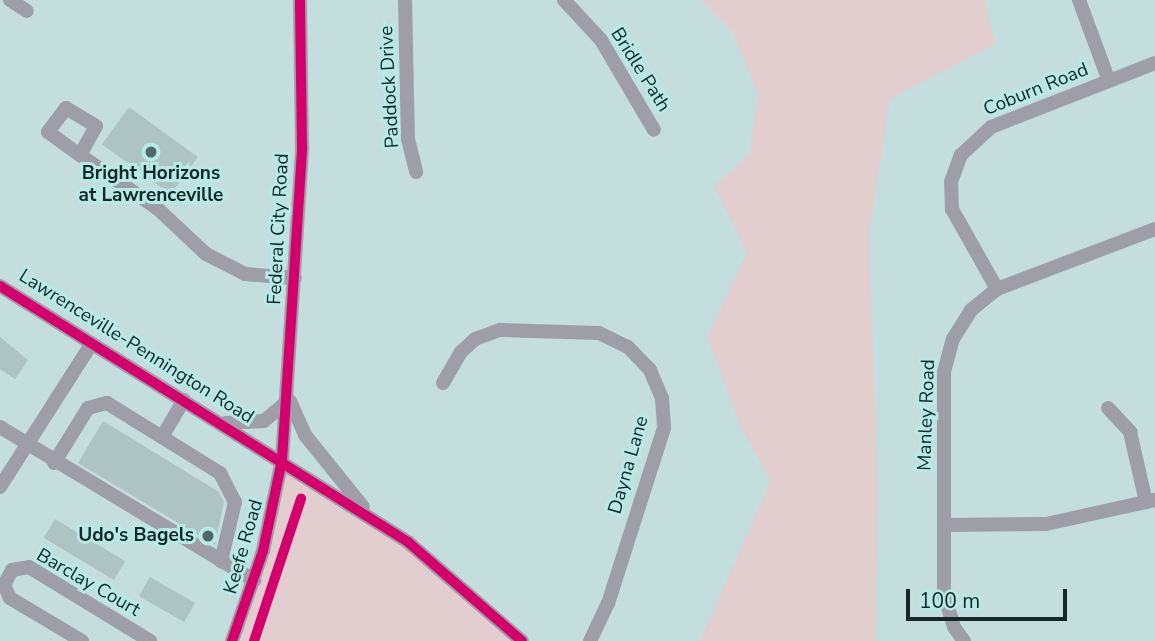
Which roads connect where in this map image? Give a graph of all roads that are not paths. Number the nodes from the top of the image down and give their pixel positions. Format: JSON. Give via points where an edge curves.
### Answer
{"nodes":[{"id":1,"x":10,"y":0,"type":"edge"},
{"id":2,"x":300,"y":0,"type":"edge"},
{"id":3,"x":405,"y":0,"type":"edge"},
{"id":4,"x":564,"y":0,"type":"edge"},
{"id":5,"x":1079,"y":0,"type":"edge"},
{"id":6,"x":27,"y":12,"type":"dead end"},
{"id":7,"x":1155,"y":63,"type":"edge"},
{"id":8,"x":1109,"y":81,"type":"junction"},
{"id":9,"x":654,"y":130,"type":"dead end"},
{"id":10,"x":80,"y":155,"type":"dead end"},
{"id":11,"x":416,"y":172,"type":"dead end"},
{"id":12,"x":1155,"y":229,"type":"edge"},
{"id":13,"x":295,"y":278,"type":"junction"},
{"id":14,"x":0,"y":286,"type":"edge"},
{"id":15,"x":997,"y":289,"type":"junction"},
{"id":16,"x":90,"y":346,"type":"junction"},
{"id":17,"x":443,"y":383,"type":"dead end"},
{"id":18,"x":287,"y":395,"type":"junction"},
{"id":19,"x":184,"y":400,"type":"junction"},
{"id":20,"x":1108,"y":408,"type":"dead end"},
{"id":21,"x":0,"y":413,"type":"edge"},
{"id":22,"x":0,"y":421,"type":"edge"},
{"id":23,"x":222,"y":423,"type":"junction"},
{"id":24,"x":0,"y":427,"type":"edge"},
{"id":25,"x":162,"y":437,"type":"junction"},
{"id":26,"x":26,"y":447,"type":"junction"},
{"id":27,"x":282,"y":460,"type":"junction"},
{"id":28,"x":54,"y":463,"type":"junction"},
{"id":29,"x":0,"y":487,"type":"edge"},
{"id":30,"x":1151,"y":501,"type":"edge"},
{"id":31,"x":373,"y":518,"type":"junction"},
{"id":32,"x":944,"y":524,"type":"junction"},
{"id":33,"x":221,"y":561,"type":"junction"},
{"id":34,"x":4,"y":573,"type":"edge"},
{"id":35,"x":254,"y":580,"type":"junction"},
{"id":36,"x":82,"y":641,"type":"edge"},
{"id":37,"x":150,"y":641,"type":"edge"},
{"id":38,"x":232,"y":641,"type":"edge"},
{"id":39,"x":522,"y":641,"type":"edge"},
{"id":40,"x":590,"y":641,"type":"edge"},
{"id":41,"x":964,"y":641,"type":"edge"}],
"edges":[{"from":1,"to":6,"type":"street"},
{"from":2,"to":13,"type":"street","name":"Federal City Road"},
{"from":3,"to":11,"type":"street","name":"Paddock Drive","via":[[408,139]]},
{"from":4,"to":9,"type":"street","name":"Bridle Path","via":[[601,40]]},
{"from":5,"to":8,"type":"street"},
{"from":7,"to":8,"type":"street","name":"Coburn Road"},
{"from":8,"to":15,"type":"street","name":"Coburn Road","via":[[991,127],[961,155],[951,182],[952,209]]},
{"from":10,"to":13,"type":"street","via":[[158,209],[217,262],[245,274]]},
{"from":12,"to":15,"type":"street","name":"Manley Road"},
{"from":13,"to":18,"type":"street","name":"Federal City Road"},
{"from":14,"to":16,"type":"street","name":"Lawrenceville-Pennington Road"},
{"from":15,"to":32,"type":"street","name":"Manley Road","via":[[966,317],[947,354]]},
{"from":16,"to":19,"type":"street","name":"Lawrenceville-Pennington Road"},
{"from":16,"to":26,"type":"street"},
{"from":17,"to":40,"type":"street","name":"Dayna Lane","via":[[461,352],[475,339],[500,330],[598,333],[628,347],[650,370],[662,398],[663,428],[608,603]]},
{"from":18,"to":23,"type":"street","via":[[264,421]]},
{"from":18,"to":27,"type":"street","name":"Federal City Road"},
{"from":18,"to":31,"type":"street","via":[[298,425]]},
{"from":19,"to":23,"type":"street","name":"Lawrenceville-Pennington Road"},
{"from":19,"to":25,"type":"street"},
{"from":20,"to":30,"type":"street","via":[[1130,432]]},
{"from":21,"to":22,"type":"street"},
{"from":23,"to":27,"type":"street","name":"Lawrenceville-Pennington Road"},
{"from":24,"to":26,"type":"street"},
{"from":25,"to":28,"type":"street","via":[[107,403],[93,404]]},
{"from":25,"to":33,"type":"street","via":[[220,473],[234,502]]},
{"from":26,"to":28,"type":"street"},
{"from":26,"to":29,"type":"street"},
{"from":27,"to":31,"type":"street","name":"Lawrenceville-Pennington Road"},
{"from":27,"to":35,"type":"street","name":"Keefe Road"},
{"from":28,"to":33,"type":"street"},
{"from":30,"to":32,"type":"street","via":[[1046,524]]},
{"from":31,"to":39,"type":"street","name":"Lawrenceville-Pennington Road","via":[[440,568]]},
{"from":32,"to":41,"type":"street","name":"Manley Road","via":[[945,601]]},
{"from":33,"to":35,"type":"street"},
{"from":34,"to":36,"type":"street","name":"Barclay Court","via":[[10,598]]},
{"from":34,"to":37,"type":"street","name":"Barclay Court","via":[[29,567]]},
{"from":35,"to":38,"type":"street","name":"Keefe Road"}]}
